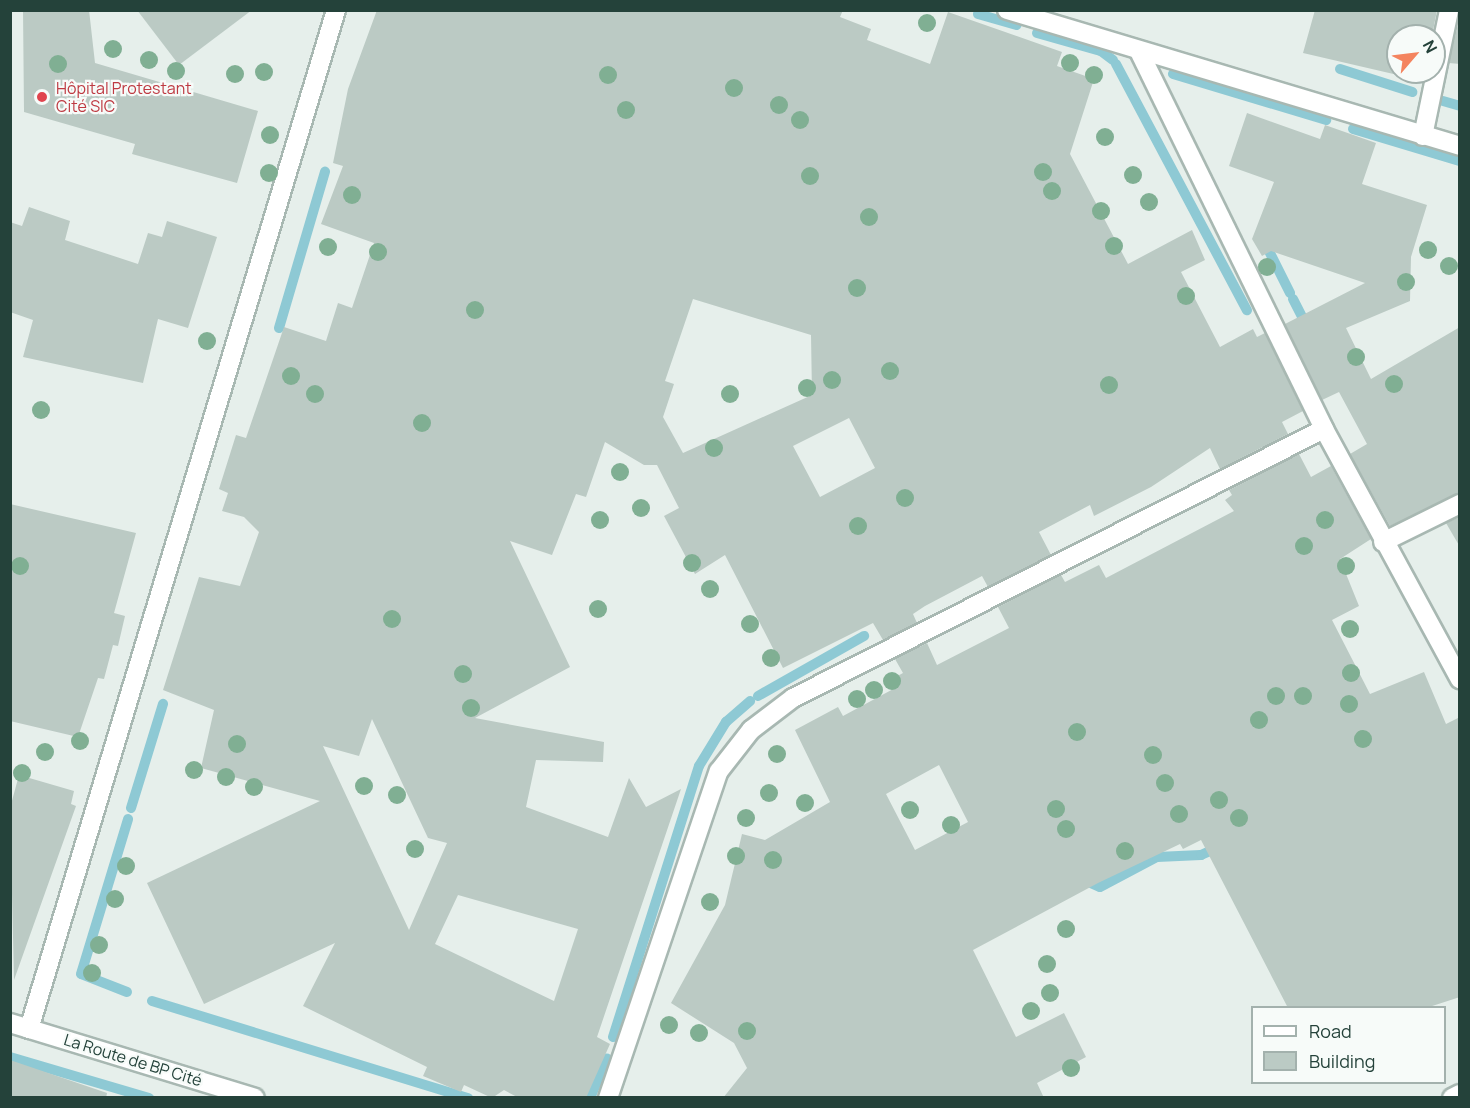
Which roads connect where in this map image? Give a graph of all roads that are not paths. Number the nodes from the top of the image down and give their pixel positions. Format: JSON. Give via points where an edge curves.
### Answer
{"nodes":[{"id":1,"x":336,"y":10,"type":"edge"},
{"id":2,"x":1007,"y":10,"type":"edge"},
{"id":3,"x":1449,"y":10,"type":"edge"},
{"id":4,"x":1139,"y":51,"type":"junction"},
{"id":5,"x":1423,"y":136,"type":"junction"},
{"id":6,"x":1460,"y":146,"type":"edge"},
{"id":7,"x":1324,"y":429,"type":"junction"},
{"id":8,"x":1460,"y":504,"type":"edge"},
{"id":9,"x":1383,"y":542,"type":"junction"},
{"id":10,"x":1460,"y":679,"type":"edge"},
{"id":11,"x":10,"y":1023,"type":"edge"},
{"id":12,"x":30,"y":1029,"type":"junction"},
{"id":13,"x":1460,"y":1094,"type":"edge"},
{"id":14,"x":255,"y":1098,"type":"edge"},
{"id":15,"x":608,"y":1098,"type":"edge"},
{"id":16,"x":1452,"y":1098,"type":"edge"}],
"edges":[{"from":1,"to":12,"type":"street"},
{"from":2,"to":4,"type":"street"},
{"from":3,"to":5,"type":"street"},
{"from":4,"to":5,"type":"street"},
{"from":4,"to":7,"type":"street"},
{"from":5,"to":6,"type":"street"},
{"from":7,"to":9,"type":"street"},
{"from":7,"to":15,"type":"street","via":[[793,698],[751,730],[719,771]]},
{"from":8,"to":9,"type":"street"},
{"from":9,"to":10,"type":"street"},
{"from":11,"to":12,"type":"street","name":"La Route de BP Cité"},
{"from":12,"to":14,"type":"street","name":"La Route de BP Cité"},
{"from":13,"to":16,"type":"street"}]}
